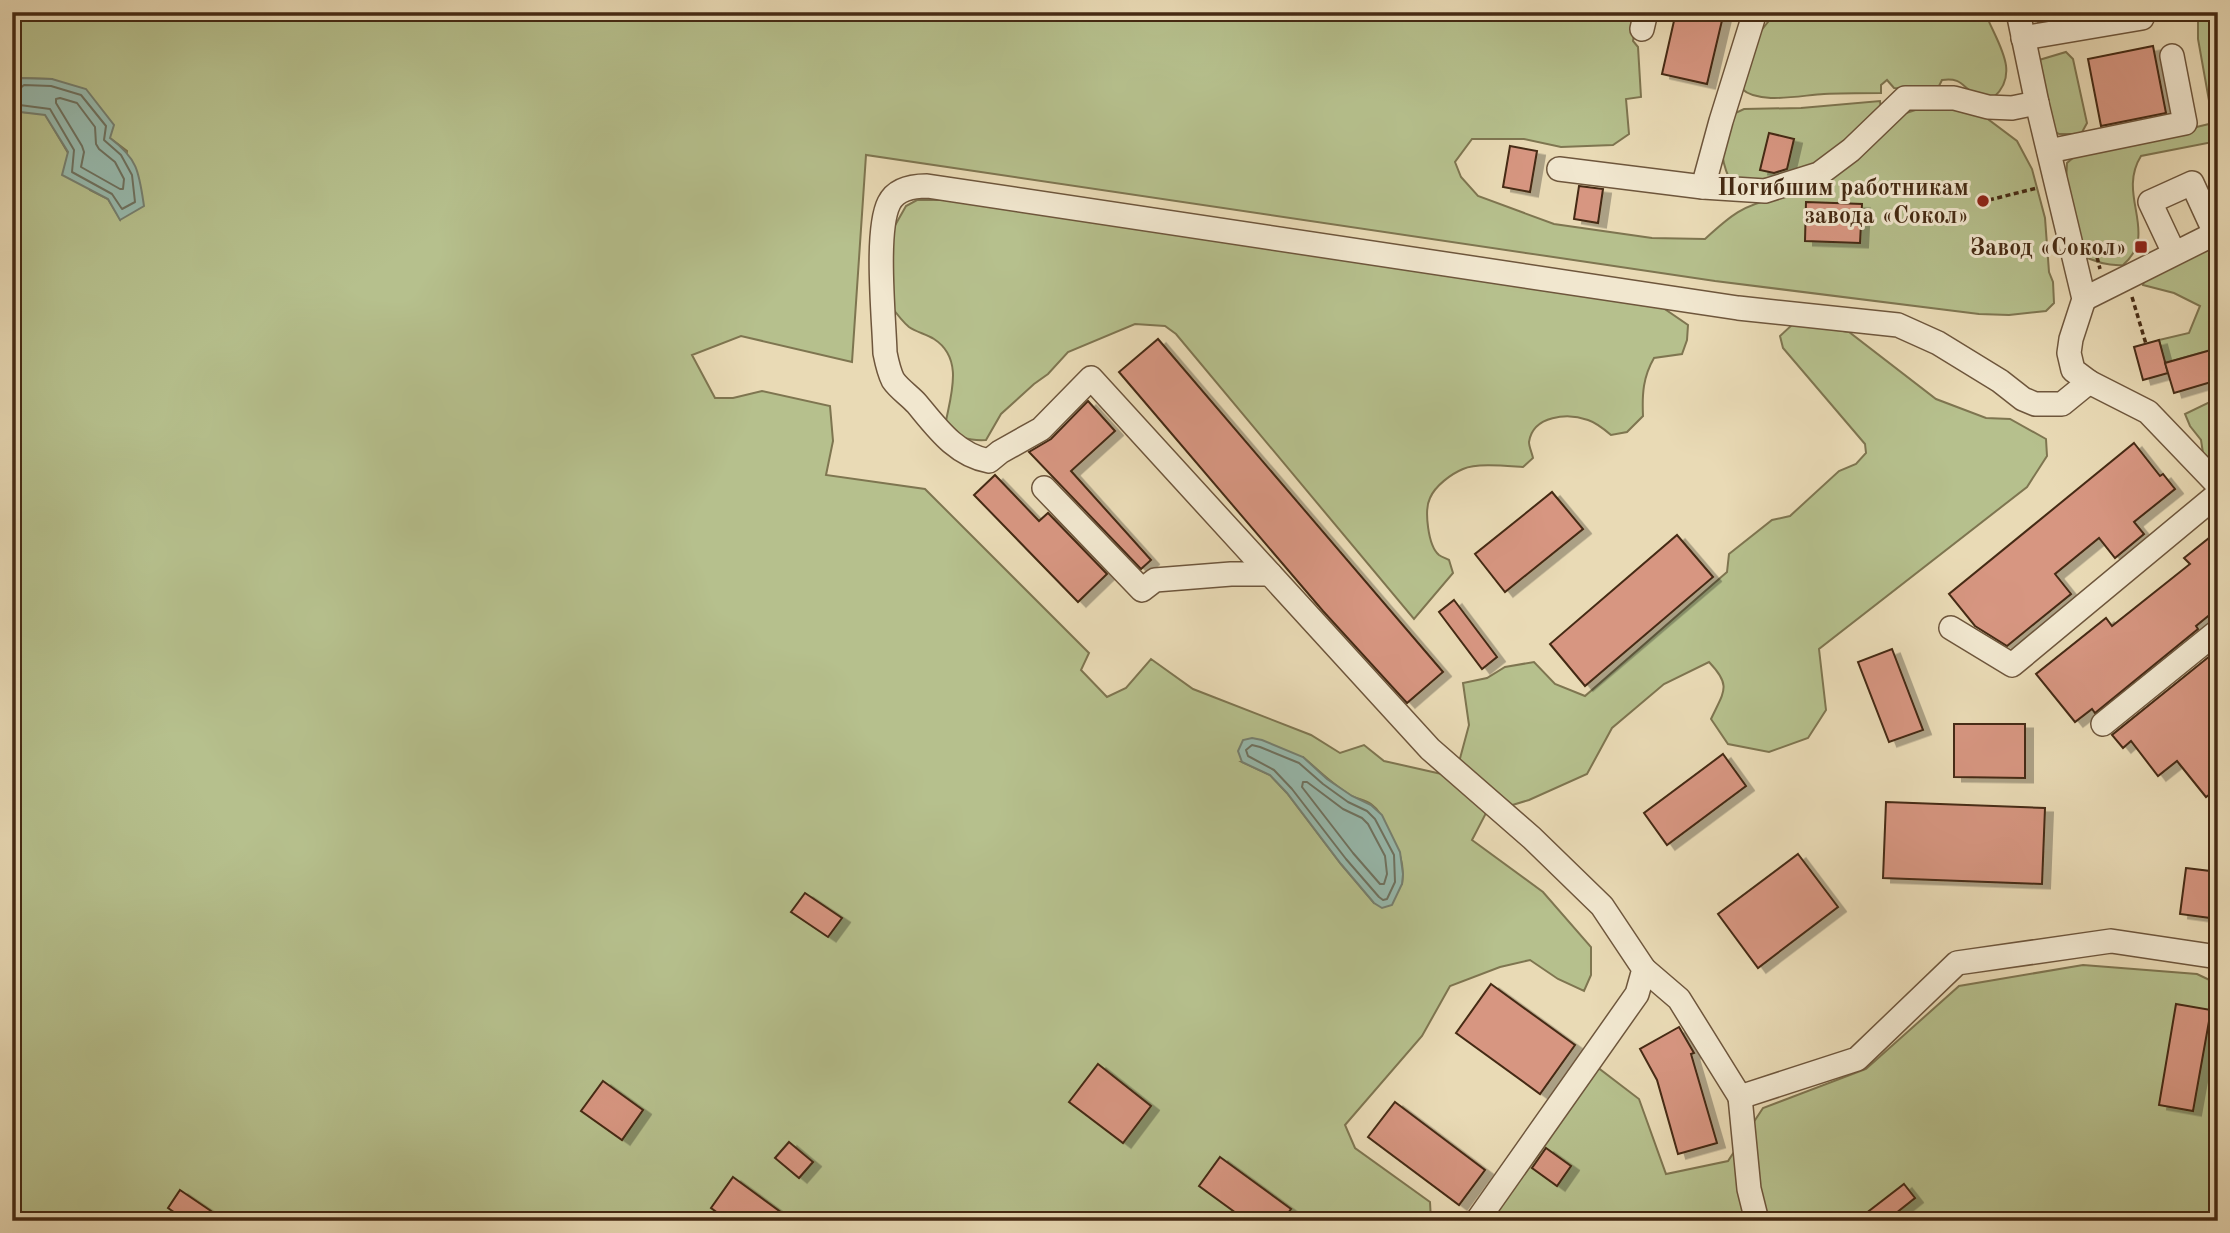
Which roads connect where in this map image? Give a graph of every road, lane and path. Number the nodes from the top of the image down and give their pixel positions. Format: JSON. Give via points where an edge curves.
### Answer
{"nodes":[{"id":1,"x":1755,"y":12,"type":"edge"},
{"id":2,"x":2018,"y":12,"type":"edge"},
{"id":3,"x":2141,"y":12,"type":"edge"},
{"id":4,"x":2023,"y":38,"type":"junction"},
{"id":5,"x":2172,"y":56,"type":"dead end"},
{"id":6,"x":2037,"y":103,"type":"junction"},
{"id":7,"x":2049,"y":151,"type":"junction"},
{"id":8,"x":1559,"y":169,"type":"dead end"},
{"id":9,"x":2056,"y":184,"type":"junction"},
{"id":10,"x":1703,"y":187,"type":"junction"},
{"id":11,"x":1989,"y":200,"type":"dead end"},
{"id":12,"x":2216,"y":232,"type":"edge"},
{"id":13,"x":2174,"y":253,"type":"junction"},
{"id":14,"x":2123,"y":279,"type":"junction"},
{"id":15,"x":2084,"y":299,"type":"junction"},
{"id":16,"x":2146,"y":344,"type":"dead end"},
{"id":17,"x":2089,"y":382,"type":"junction"},
{"id":18,"x":2218,"y":485,"type":"edge"},
{"id":19,"x":1044,"y":488,"type":"dead end"},
{"id":20,"x":2218,"y":494,"type":"edge"},
{"id":21,"x":1270,"y":574,"type":"junction"},
{"id":22,"x":1951,"y":628,"type":"dead end"},
{"id":23,"x":2218,"y":631,"type":"edge"},
{"id":24,"x":2103,"y":724,"type":"dead end"},
{"id":25,"x":2218,"y":957,"type":"edge"},
{"id":26,"x":1644,"y":969,"type":"junction"},
{"id":27,"x":1740,"y":1097,"type":"junction"},
{"id":28,"x":1477,"y":1221,"type":"edge"},
{"id":29,"x":1757,"y":1221,"type":"edge"}],
"edges":[{"from":1,"to":10,"type":"street"},
{"from":2,"to":4,"type":"street"},
{"from":3,"to":4,"type":"street","via":[[2142,18]]},
{"from":4,"to":6,"type":"street"},
{"from":5,"to":7,"type":"street","via":[[2185,123]]},
{"from":6,"to":7,"type":"street"},
{"from":6,"to":10,"type":"street","via":[[2012,108],[1954,98],[1905,98],[1819,174],[1765,191]]},
{"from":7,"to":9,"type":"street"},
{"from":8,"to":10,"type":"street"},
{"from":9,"to":11,"type":"path"},
{"from":9,"to":15,"type":"street"},
{"from":12,"to":13,"type":"street"},
{"from":12,"to":13,"type":"street","via":[[2192,183],[2150,202]]},
{"from":13,"to":14,"type":"street"},
{"from":14,"to":15,"type":"street"},
{"from":14,"to":16,"type":"path"},
{"from":15,"to":17,"type":"street","via":[[2069,353],[2073,370]]},
{"from":17,"to":18,"type":"street","via":[[2148,412]]},
{"from":17,"to":21,"type":"street","via":[[2062,404],[2035,404],[1938,342],[1898,325],[1738,308],[927,186],[914,186],[890,200],[881,227],[888,368],[894,382],[952,443],[974,459],[989,461],[1041,429],[1091,378]]},
{"from":19,"to":21,"type":"street","via":[[1142,590],[1156,580]]},
{"from":20,"to":22,"type":"street","via":[[2012,665]]},
{"from":21,"to":26,"type":"street","via":[[1430,748],[1602,906]]},
{"from":23,"to":24,"type":"street"},
{"from":25,"to":27,"type":"street","via":[[2111,941],[1956,963],[1857,1059]]},
{"from":26,"to":27,"type":"street","via":[[1679,999]]},
{"from":26,"to":28,"type":"street","via":[[1637,994]]},
{"from":27,"to":29,"type":"street","via":[[1749,1189]]}]}
